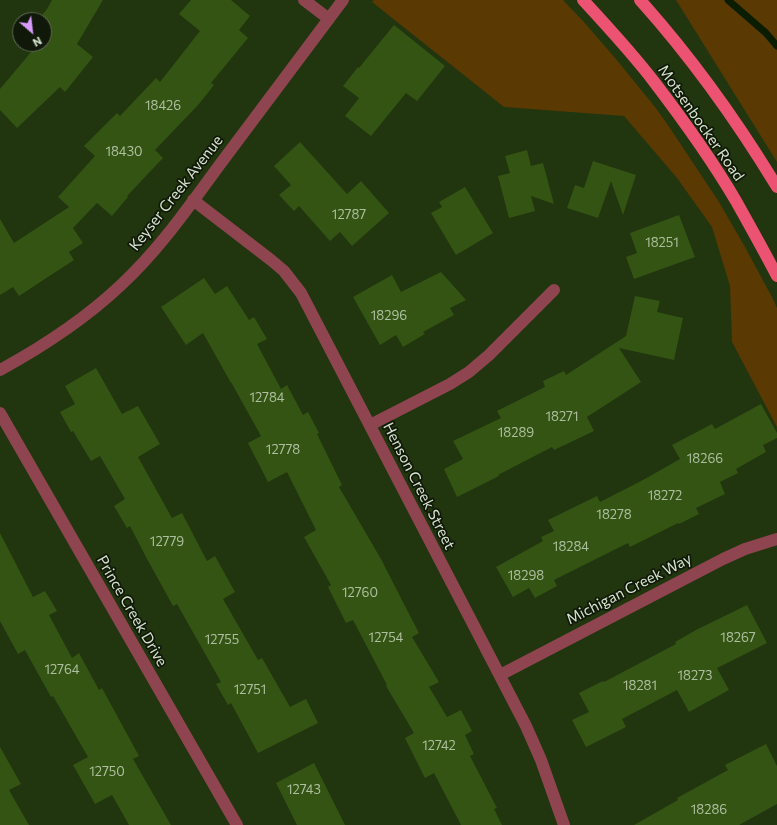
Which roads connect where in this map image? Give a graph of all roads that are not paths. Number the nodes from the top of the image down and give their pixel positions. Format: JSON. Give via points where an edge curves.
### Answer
{"nodes":[{"id":1,"x":304,"y":0,"type":"edge"},
{"id":2,"x":343,"y":0,"type":"edge"},
{"id":3,"x":583,"y":0,"type":"edge"},
{"id":4,"x":640,"y":0,"type":"edge"},
{"id":5,"x":329,"y":19,"type":"junction"},
{"id":6,"x":777,"y":187,"type":"edge"},
{"id":7,"x":193,"y":200,"type":"junction"},
{"id":8,"x":777,"y":276,"type":"edge"},
{"id":9,"x":554,"y":290,"type":"dead end"},
{"id":10,"x":0,"y":370,"type":"edge"},
{"id":11,"x":0,"y":413,"type":"edge"},
{"id":12,"x":370,"y":425,"type":"junction"},
{"id":13,"x":777,"y":539,"type":"edge"},
{"id":14,"x":500,"y":675,"type":"junction"},
{"id":15,"x":237,"y":825,"type":"edge"},
{"id":16,"x":564,"y":825,"type":"edge"}],
"edges":[{"from":1,"to":5,"type":"street"},
{"from":2,"to":5,"type":"street","name":"Keyser Creek Avenue"},
{"from":3,"to":8,"type":"main road","name":"Motsenbocker Road","via":[[645,70],[694,137],[736,201]]},
{"from":4,"to":6,"type":"main road","name":"Motsenbocker Road","via":[[672,36],[713,90]]},
{"from":5,"to":7,"type":"street","name":"Keyser Creek Avenue"},
{"from":7,"to":10,"type":"street","name":"Keyser Creek Avenue","via":[[153,251],[122,284],[72,326]]},
{"from":7,"to":12,"type":"street","name":"Henson Creek Street","via":[[271,260],[294,283]]},
{"from":9,"to":12,"type":"street","via":[[489,356],[469,372]]},
{"from":11,"to":15,"type":"street","name":"Prince Creek Drive"},
{"from":12,"to":14,"type":"street","name":"Henson Creek Street"},
{"from":13,"to":14,"type":"street","name":"Michigan Creek Way","via":[[723,559]]},
{"from":14,"to":16,"type":"street","name":"Henson Creek Street","via":[[542,760]]}]}
